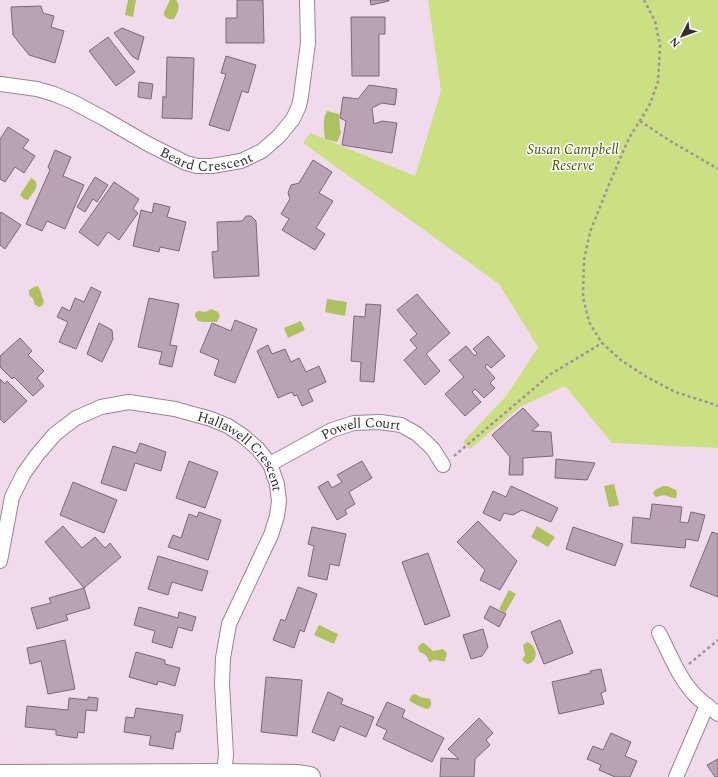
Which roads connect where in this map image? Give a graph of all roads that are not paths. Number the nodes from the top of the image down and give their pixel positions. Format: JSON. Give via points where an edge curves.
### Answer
{"nodes":[{"id":1,"x":307,"y":0,"type":"edge"},
{"id":2,"x":0,"y":84,"type":"edge"},
{"id":3,"x":270,"y":464,"type":"junction"},
{"id":4,"x":443,"y":465,"type":"road end"},
{"id":5,"x":0,"y":561,"type":"edge"},
{"id":6,"x":659,"y":633,"type":"dead end"},
{"id":7,"x":707,"y":706,"type":"junction"},
{"id":8,"x":718,"y":714,"type":"edge"},
{"id":9,"x":224,"y":774,"type":"junction"},
{"id":10,"x":0,"y":775,"type":"edge"},
{"id":11,"x":97,"y":776,"type":"edge"},
{"id":12,"x":310,"y":777,"type":"edge"},
{"id":13,"x":676,"y":777,"type":"edge"}],
"edges":[{"from":1,"to":2,"type":"street","name":"Beard Crescent","via":[[308,43],[299,106],[293,119],[279,136],[262,151],[241,161],[212,166],[186,163],[73,102],[37,89]]},
{"from":3,"to":4,"type":"street","name":"Powell Court","via":[[332,430],[354,422],[380,422],[401,425],[417,434],[433,449]]},
{"from":3,"to":5,"type":"street","name":"Hallawell Crescent","via":[[243,436],[211,419],[175,409],[129,402],[101,407],[76,418],[55,434],[24,473],[12,497]]},
{"from":3,"to":9,"type":"street","name":"Hallawell Crescent","via":[[277,484],[277,516],[271,535],[229,624],[223,658],[226,756]]},
{"from":6,"to":7,"type":"street","via":[[679,673],[695,696]]},
{"from":7,"to":8,"type":"street"},
{"from":7,"to":13,"type":"street"},
{"from":9,"to":11,"type":"street"},
{"from":9,"to":12,"type":"street"},
{"from":10,"to":11,"type":"street"}]}
